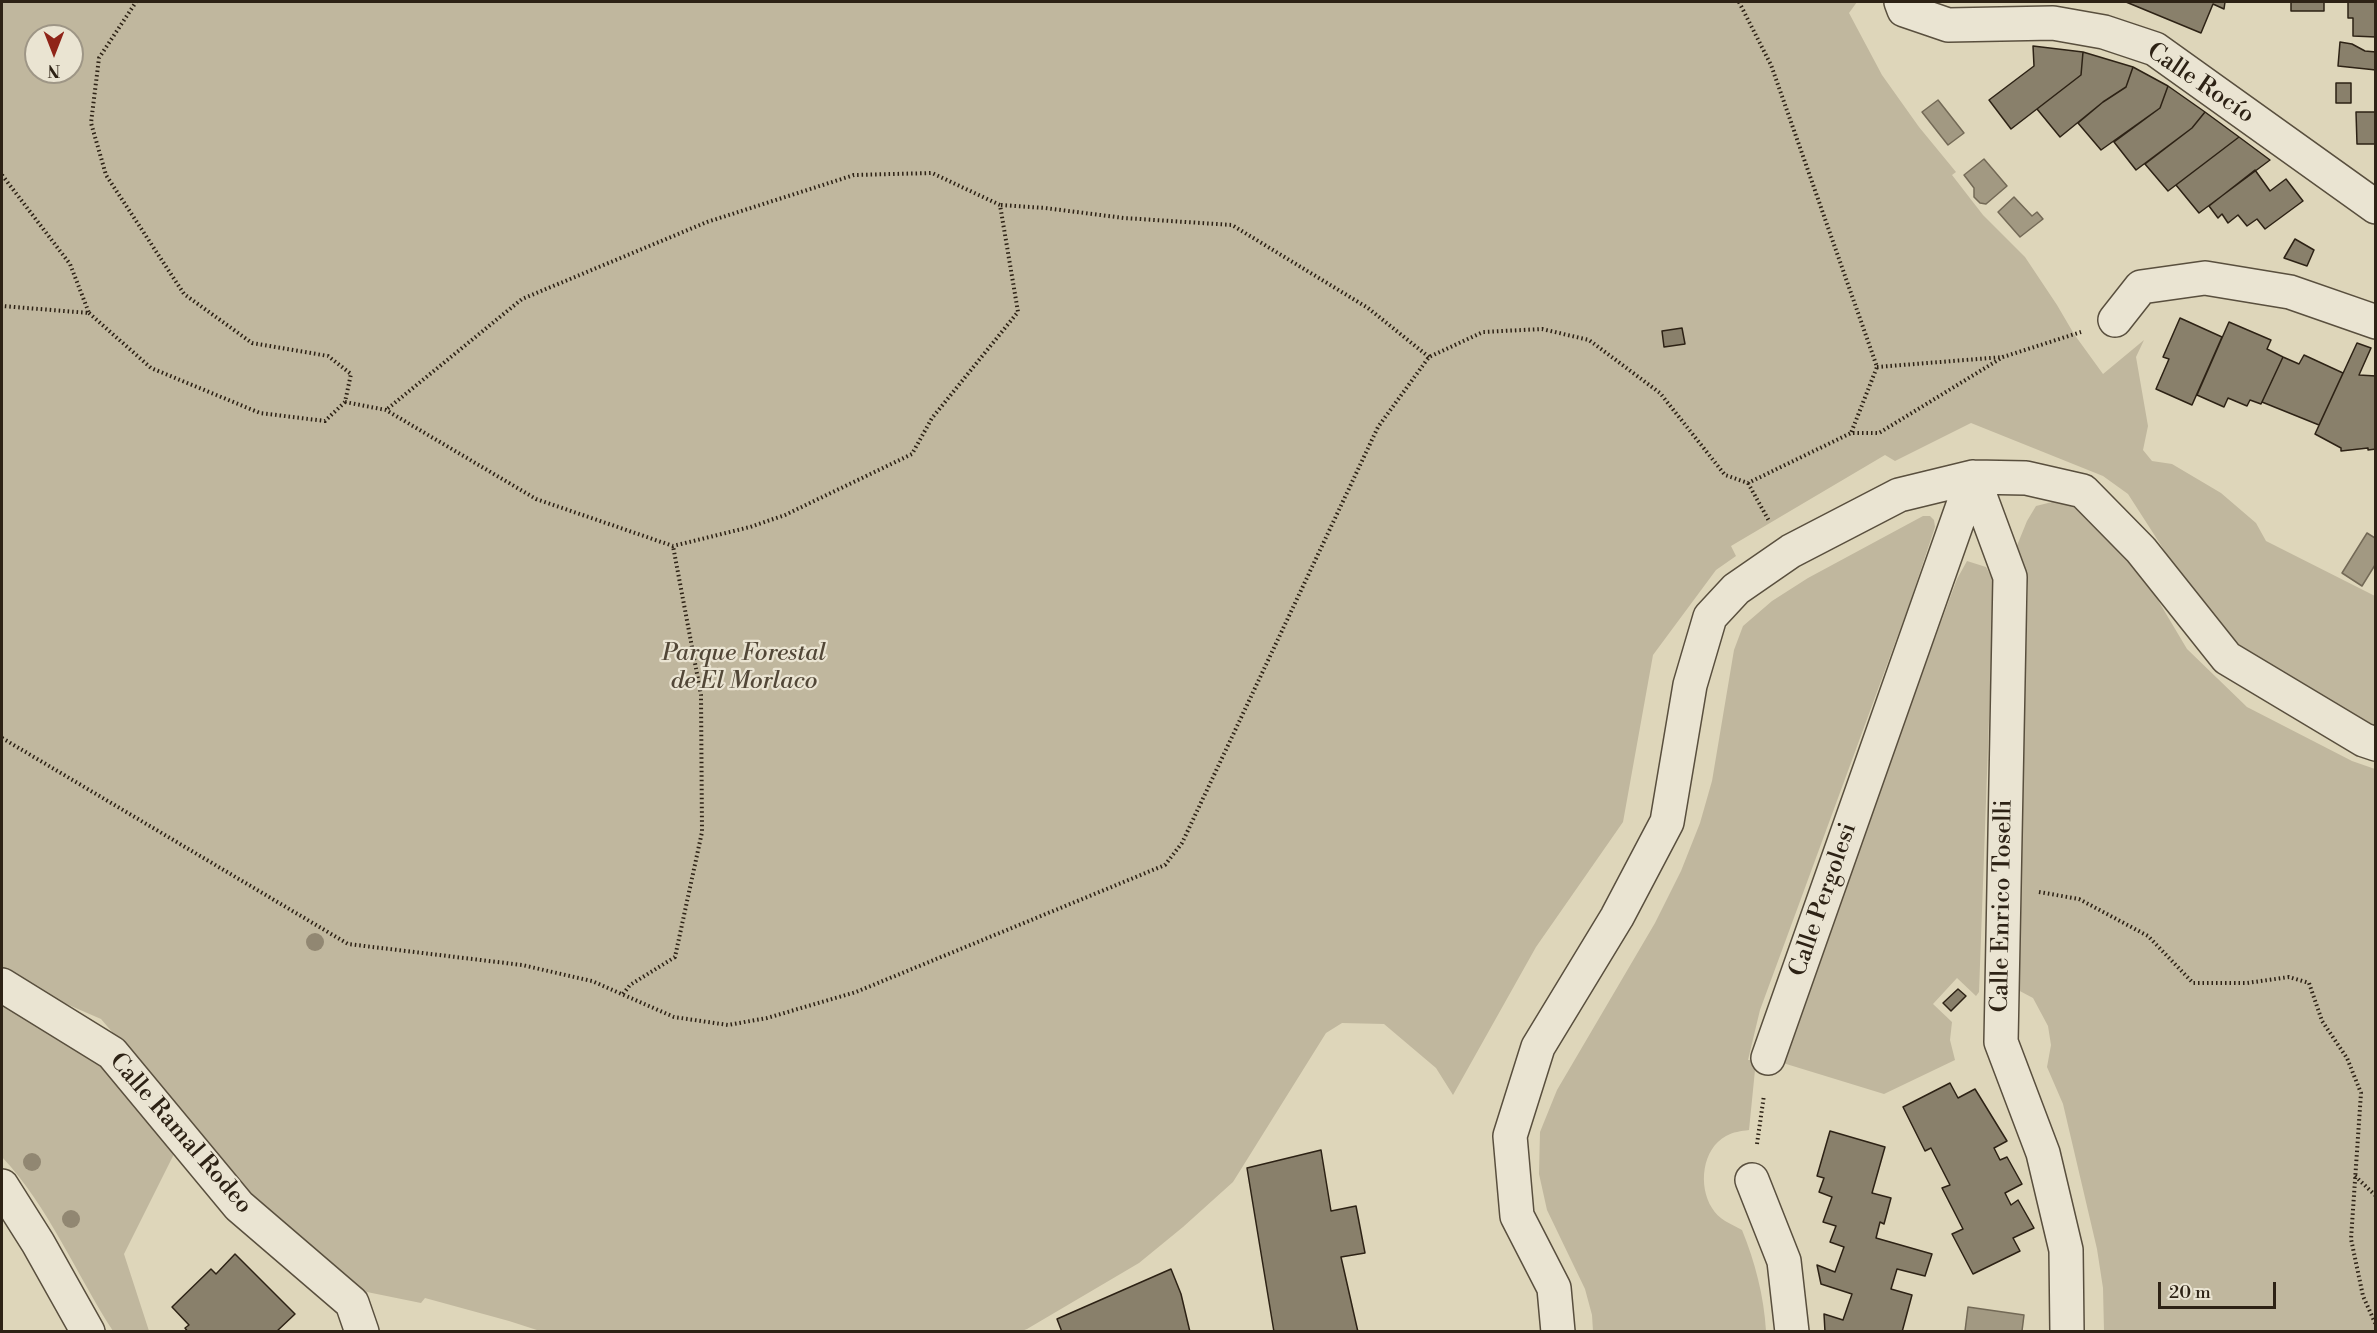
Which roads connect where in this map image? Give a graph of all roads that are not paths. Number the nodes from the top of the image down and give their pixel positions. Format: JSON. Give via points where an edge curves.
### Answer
{"nodes":[{"id":1,"x":1901,"y":2,"type":"edge"},
{"id":2,"x":2376,"y":207,"type":"edge"},
{"id":3,"x":2115,"y":320,"type":"road end"},
{"id":4,"x":2376,"y":322,"type":"edge"},
{"id":5,"x":1973,"y":477,"type":"junction"},
{"id":6,"x":2376,"y":744,"type":"edge"},
{"id":7,"x":2,"y":985,"type":"edge"},
{"id":8,"x":1768,"y":1058,"type":"road end"},
{"id":9,"x":1752,"y":1180,"type":"road end"},
{"id":10,"x":2,"y":1186,"type":"edge"},
{"id":11,"x":88,"y":1332,"type":"edge"},
{"id":12,"x":362,"y":1332,"type":"edge"},
{"id":13,"x":1558,"y":1332,"type":"edge"},
{"id":14,"x":1792,"y":1332,"type":"edge"},
{"id":15,"x":2067,"y":1332,"type":"edge"}],
"edges":[{"from":1,"to":2,"type":"street","name":"Calle Rocío","via":[[1904,10],[1948,25],[2053,23],[2104,32],[2155,49]]},
{"from":3,"to":4,"type":"street","via":[[2141,287],[2205,278],[2290,292]]},
{"from":5,"to":6,"type":"street","via":[[2026,478],[2083,491],[2141,550],[2227,658]]},
{"from":5,"to":8,"type":"street","name":"Calle Pergolesi"},
{"from":5,"to":13,"type":"street","via":[[1899,495],[1791,551],[1736,589],[1710,617],[1690,686],[1667,822],[1617,917],[1538,1047],[1510,1136],[1517,1216],[1554,1288]]},
{"from":5,"to":15,"type":"street","name":"Calle Enrico Toselli","via":[[2010,577],[2001,1042],[2043,1153],[2066,1250]]},
{"from":7,"to":12,"type":"street","name":"Calle Ramal Rodeo","via":[[112,1053],[239,1206],[352,1303]]},
{"from":9,"to":14,"type":"street","via":[[1784,1261]]},
{"from":10,"to":11,"type":"street"}]}
